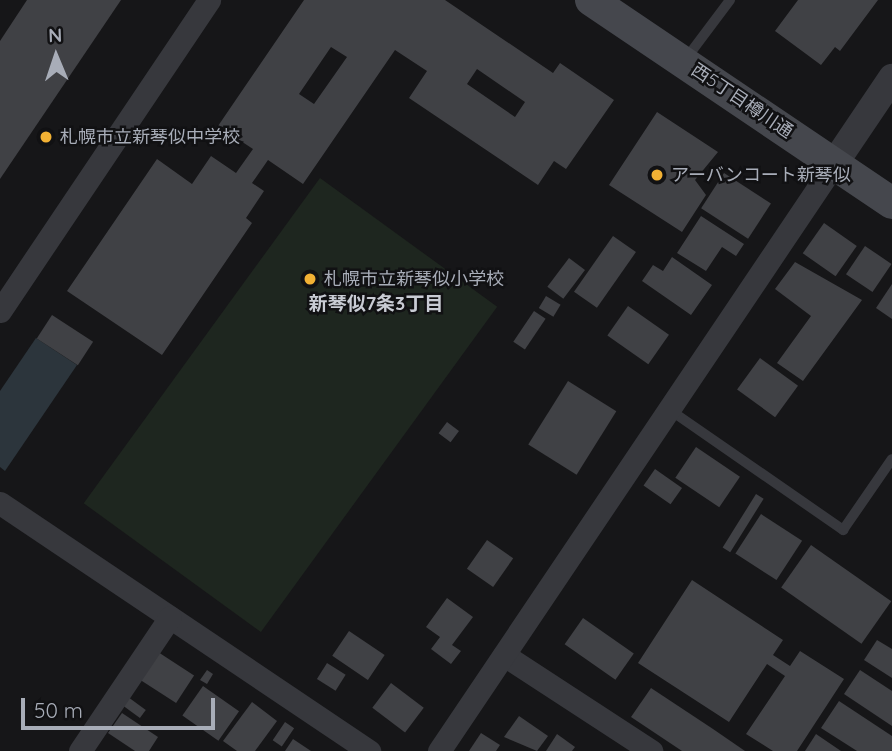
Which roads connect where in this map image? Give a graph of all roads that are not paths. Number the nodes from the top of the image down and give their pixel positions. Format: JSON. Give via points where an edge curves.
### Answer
{"nodes":[{"id":1,"x":209,"y":0,"type":"edge"},
{"id":2,"x":591,"y":0,"type":"edge"},
{"id":3,"x":730,"y":0,"type":"edge"},
{"id":4,"x":683,"y":62,"type":"junction"},
{"id":5,"x":892,"y":78,"type":"edge"},
{"id":6,"x":834,"y":164,"type":"junction"},
{"id":7,"x":892,"y":203,"type":"edge"},
{"id":8,"x":0,"y":311,"type":"edge"},
{"id":9,"x":670,"y":410,"type":"junction"},
{"id":10,"x":892,"y":459,"type":"edge"},
{"id":11,"x":0,"y":503,"type":"edge"},
{"id":12,"x":170,"y":617,"type":"junction"},
{"id":13,"x":504,"y":655,"type":"junction"},
{"id":14,"x":80,"y":751,"type":"edge"},
{"id":15,"x":369,"y":751,"type":"edge"},
{"id":16,"x":439,"y":751,"type":"edge"},
{"id":17,"x":651,"y":751,"type":"edge"}],
"edges":[{"from":1,"to":8,"type":"street"},
{"from":2,"to":4,"type":"main road","name":"西5丁目樽川通"},
{"from":3,"to":4,"type":"lane"},
{"from":4,"to":6,"type":"main road","name":"西5丁目樽川通"},
{"from":5,"to":6,"type":"street"},
{"from":6,"to":7,"type":"main road","name":"西5丁目樽川通"},
{"from":6,"to":9,"type":"street"},
{"from":9,"to":10,"type":"lane","via":[[843,530]]},
{"from":9,"to":13,"type":"street"},
{"from":11,"to":12,"type":"street"},
{"from":12,"to":14,"type":"street"},
{"from":12,"to":15,"type":"street"},
{"from":13,"to":16,"type":"street"},
{"from":13,"to":17,"type":"street"}]}
